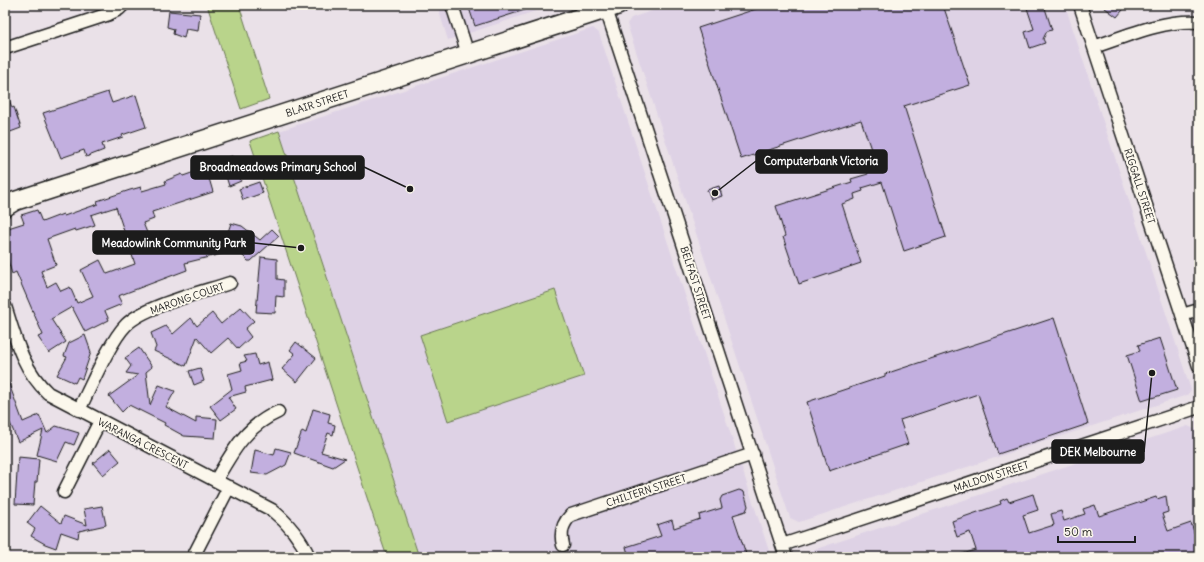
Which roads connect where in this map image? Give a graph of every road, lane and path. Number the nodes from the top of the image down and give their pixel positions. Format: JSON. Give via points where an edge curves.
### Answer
{"nodes":[{"id":1,"x":123,"y":5,"type":"edge"},
{"id":2,"x":452,"y":5,"type":"edge"},
{"id":3,"x":1080,"y":5,"type":"edge"},
{"id":4,"x":613,"y":7,"type":"edge"},
{"id":5,"x":1199,"y":22,"type":"edge"},
{"id":6,"x":5,"y":48,"type":"edge"},
{"id":7,"x":1094,"y":48,"type":"junction"},
{"id":8,"x":468,"y":54,"type":"junction"},
{"id":9,"x":8,"y":204,"type":"edge"},
{"id":10,"x":230,"y":283,"type":"dead end"},
{"id":11,"x":5,"y":306,"type":"edge"},
{"id":12,"x":1199,"y":310,"type":"edge"},
{"id":13,"x":1182,"y":315,"type":"junction"},
{"id":14,"x":1199,"y":366,"type":"edge"},
{"id":15,"x":1199,"y":407,"type":"edge"},
{"id":16,"x":79,"y":410,"type":"junction"},
{"id":17,"x":278,"y":412,"type":"dead end"},
{"id":18,"x":100,"y":421,"type":"junction"},
{"id":19,"x":753,"y":454,"type":"junction"},
{"id":20,"x":216,"y":480,"type":"junction"},
{"id":21,"x":229,"y":487,"type":"junction"},
{"id":22,"x":64,"y":492,"type":"dead end"},
{"id":23,"x":564,"y":545,"type":"dead end"},
{"id":24,"x":782,"y":545,"type":"junction"},
{"id":25,"x":193,"y":557,"type":"edge"},
{"id":26,"x":309,"y":557,"type":"edge"},
{"id":27,"x":786,"y":557,"type":"edge"}],
"edges":[{"from":1,"to":6,"type":"street","via":[[109,14]]},
{"from":2,"to":8,"type":"street"},
{"from":3,"to":7,"type":"street","name":"RIGGALL STREET"},
{"from":4,"to":8,"type":"street","name":"BLAIR STREET"},
{"from":4,"to":19,"type":"street","name":"BELFAST STREET"},
{"from":5,"to":7,"type":"street","via":[[1170,23]]},
{"from":7,"to":13,"type":"street","name":"RIGGALL STREET"},
{"from":8,"to":9,"type":"street","name":"BLAIR STREET"},
{"from":10,"to":16,"type":"street","name":"MARONG COURT","via":[[149,310],[127,324]]},
{"from":11,"to":16,"type":"street","name":"WARANGA CRESCENT","via":[[30,374],[48,393]]},
{"from":12,"to":13,"type":"street"},
{"from":13,"to":14,"type":"street","name":"RIGGALL STREET"},
{"from":15,"to":24,"type":"street","name":"MALDON STREET"},
{"from":16,"to":18,"type":"street","name":"WARANGA CRESCENT"},
{"from":17,"to":20,"type":"street","via":[[250,429],[233,450]]},
{"from":18,"to":20,"type":"street","name":"WARANGA CRESCENT"},
{"from":18,"to":22,"type":"street"},
{"from":19,"to":23,"type":"street","name":"CHILTERN STREET","via":[[572,515],[563,526]]},
{"from":19,"to":24,"type":"street","name":"BELFAST STREET"},
{"from":20,"to":21,"type":"street","name":"WARANGA CRESCENT"},
{"from":21,"to":25,"type":"street"},
{"from":21,"to":26,"type":"street","name":"WARANGA CRESCENT","via":[[260,503],[281,518],[299,537]]},
{"from":24,"to":27,"type":"street","name":"BELFAST STREET"}]}
